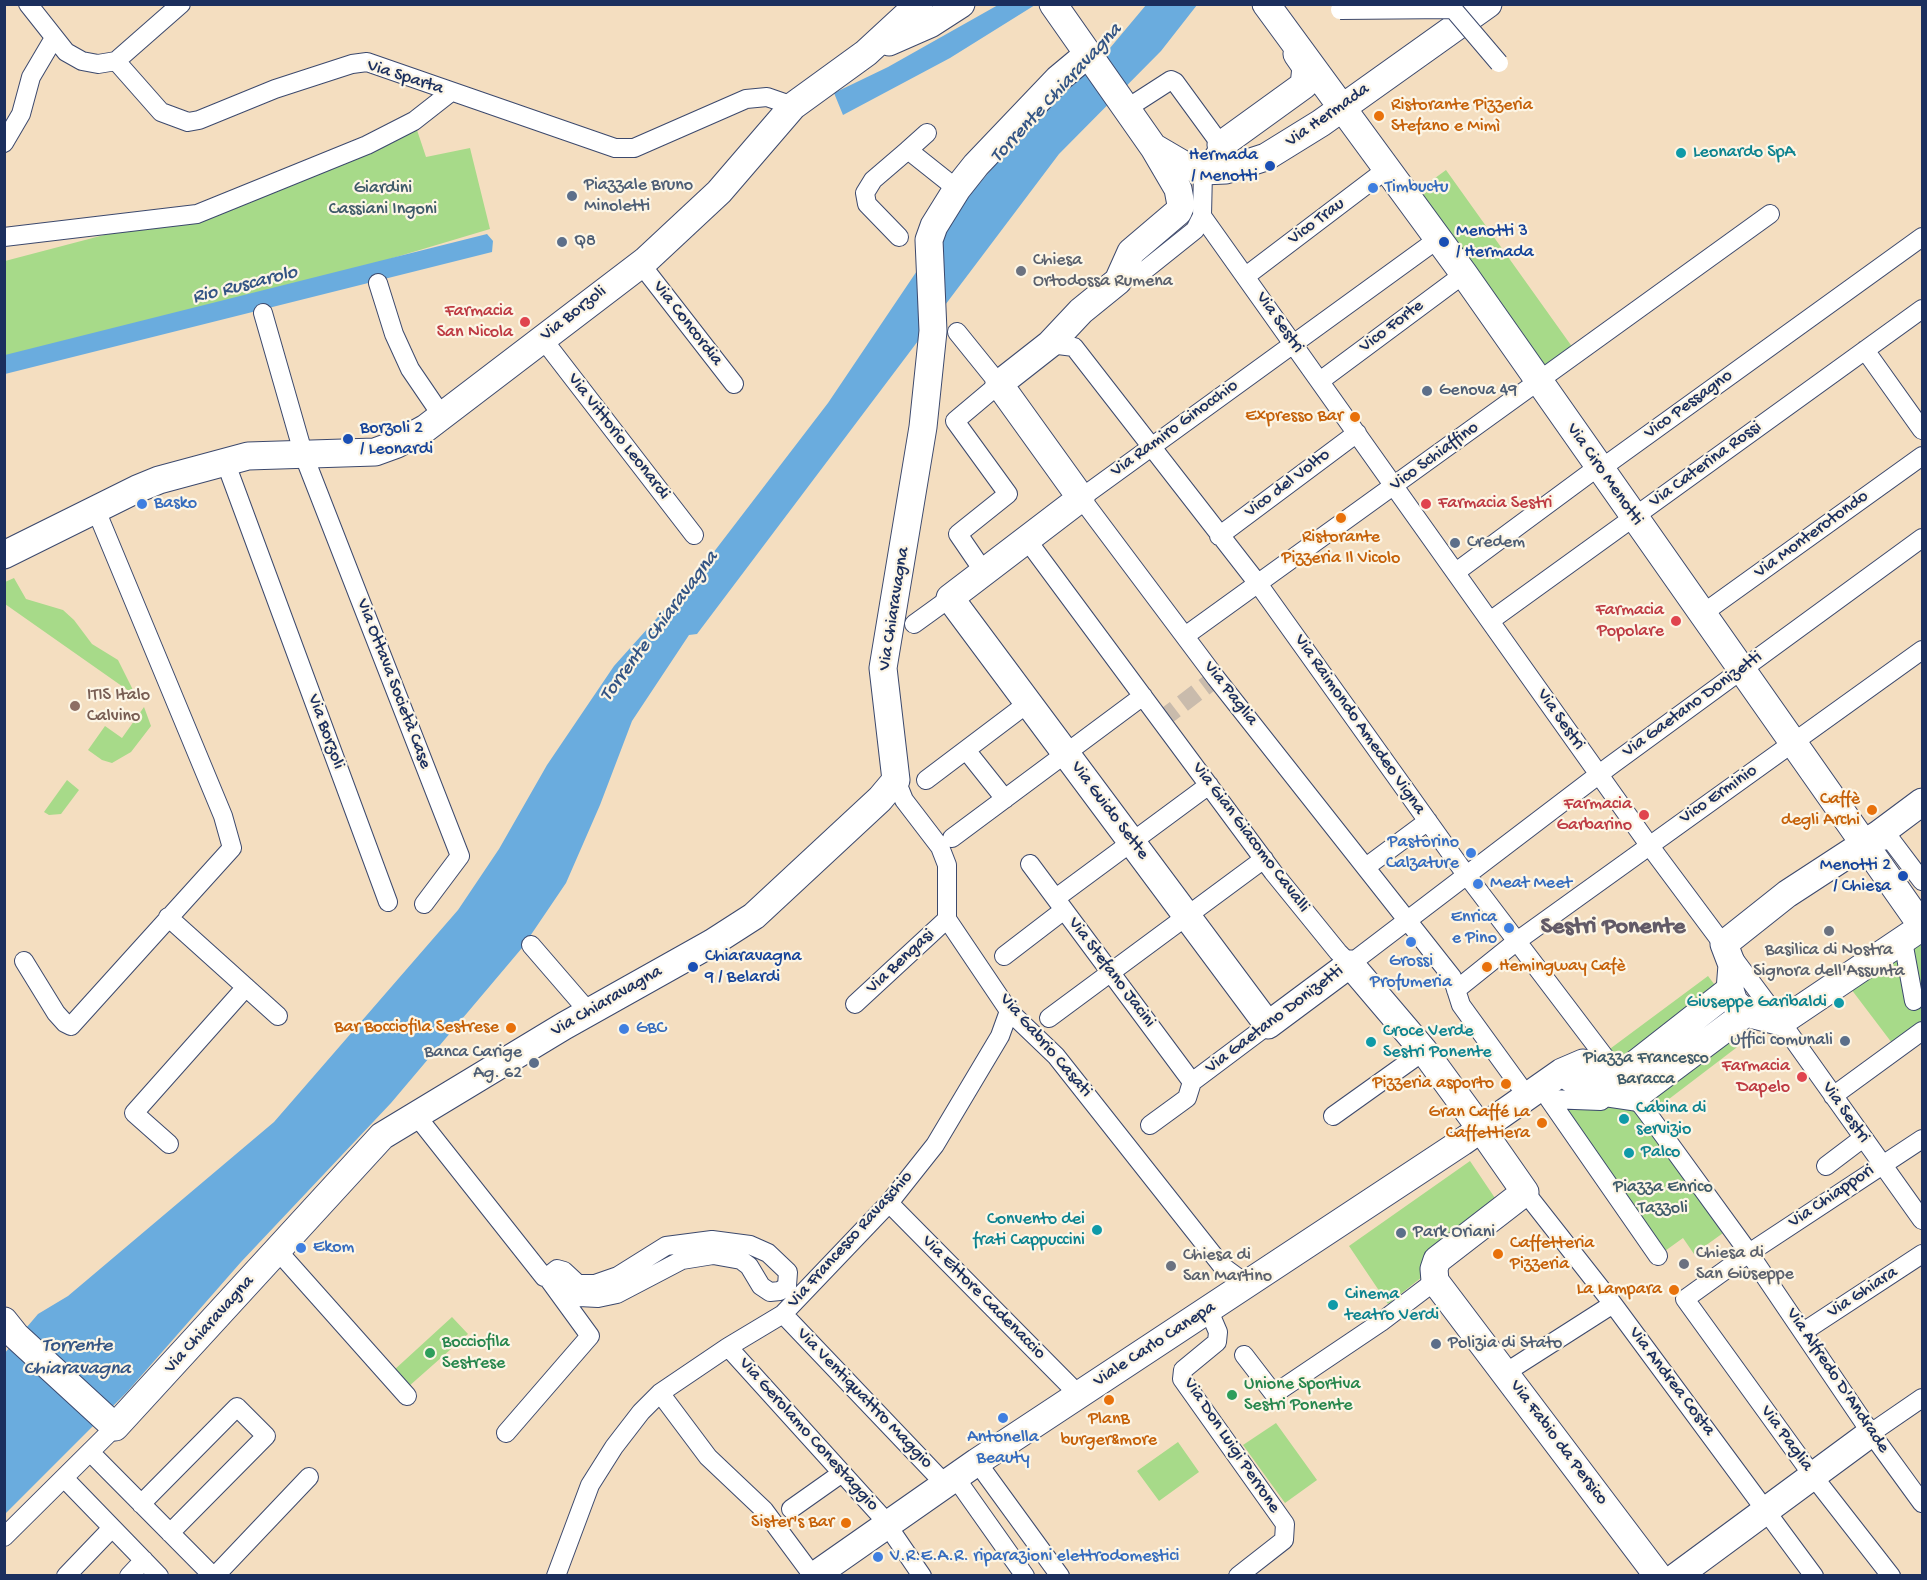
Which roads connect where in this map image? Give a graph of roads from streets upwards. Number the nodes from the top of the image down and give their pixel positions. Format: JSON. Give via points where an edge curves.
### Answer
{"nodes":[{"id":1,"x":28,"y":4,"type":"edge"},
{"id":2,"x":181,"y":4,"type":"edge"},
{"id":3,"x":919,"y":4,"type":"edge"},
{"id":4,"x":962,"y":4,"type":"edge"},
{"id":5,"x":1053,"y":4,"type":"edge"},
{"id":6,"x":1264,"y":4,"type":"edge"},
{"id":7,"x":1488,"y":4,"type":"edge"},
{"id":8,"x":1340,"y":9,"type":"dead end"},
{"id":9,"x":54,"y":38,"type":"junction"},
{"id":10,"x":866,"y":53,"type":"junction"},
{"id":11,"x":1089,"y":56,"type":"junction"},
{"id":12,"x":116,"y":61,"type":"junction"},
{"id":13,"x":1499,"y":63,"type":"dead end"},
{"id":14,"x":451,"y":92,"type":"junction"},
{"id":15,"x":1123,"y":104,"type":"junction"},
{"id":16,"x":794,"y":106,"type":"junction"},
{"id":17,"x":1342,"y":108,"type":"junction"},
{"id":18,"x":927,"y":133,"type":"dead end"},
{"id":19,"x":4,"y":143,"type":"edge"},
{"id":20,"x":1221,"y":145,"type":"junction"},
{"id":21,"x":1154,"y":148,"type":"junction"},
{"id":22,"x":908,"y":150,"type":"junction"},
{"id":23,"x":1387,"y":169,"type":"junction"},
{"id":24,"x":1203,"y":171,"type":"junction"},
{"id":25,"x":957,"y":189,"type":"junction"},
{"id":26,"x":1770,"y":214,"type":"dead end"},
{"id":27,"x":1202,"y":216,"type":"junction"},
{"id":28,"x":4,"y":237,"type":"edge"},
{"id":29,"x":899,"y":237,"type":"dead end"},
{"id":30,"x":1923,"y":237,"type":"edge"},
{"id":31,"x":1438,"y":240,"type":"junction"},
{"id":32,"x":640,"y":263,"type":"junction"},
{"id":33,"x":1464,"y":274,"type":"junction"},
{"id":34,"x":1246,"y":276,"type":"junction"},
{"id":35,"x":1118,"y":281,"type":"junction"},
{"id":36,"x":378,"y":283,"type":"dead end"},
{"id":37,"x":1923,"y":309,"type":"edge"},
{"id":38,"x":263,"y":313,"type":"dead end"},
{"id":39,"x":945,"y":331,"type":"junction"},
{"id":40,"x":542,"y":338,"type":"junction"},
{"id":41,"x":1294,"y":343,"type":"junction"},
{"id":42,"x":1062,"y":345,"type":"junction"},
{"id":43,"x":1865,"y":351,"type":"junction"},
{"id":44,"x":1320,"y":381,"type":"junction"},
{"id":45,"x":1538,"y":382,"type":"junction"},
{"id":46,"x":734,"y":384,"type":"dead end"},
{"id":47,"x":999,"y":384,"type":"junction"},
{"id":48,"x":442,"y":416,"type":"junction"},
{"id":49,"x":1923,"y":430,"type":"edge"},
{"id":50,"x":1357,"y":433,"type":"junction"},
{"id":51,"x":1151,"y":446,"type":"junction"},
{"id":52,"x":304,"y":456,"type":"junction"},
{"id":53,"x":1923,"y":456,"type":"edge"},
{"id":54,"x":225,"y":461,"type":"junction"},
{"id":55,"x":1598,"y":467,"type":"junction"},
{"id":56,"x":1395,"y":486,"type":"junction"},
{"id":57,"x":1081,"y":498,"type":"junction"},
{"id":58,"x":96,"y":510,"type":"junction"},
{"id":59,"x":1634,"y":517,"type":"junction"},
{"id":60,"x":694,"y":535,"type":"dead end"},
{"id":61,"x":1219,"y":536,"type":"junction"},
{"id":62,"x":1923,"y":538,"type":"edge"},
{"id":63,"x":1027,"y":540,"type":"junction"},
{"id":64,"x":4,"y":555,"type":"edge"},
{"id":65,"x":984,"y":572,"type":"junction"},
{"id":66,"x":1456,"y":572,"type":"junction"},
{"id":67,"x":1259,"y":585,"type":"junction"},
{"id":68,"x":950,"y":598,"type":"junction"},
{"id":69,"x":1702,"y":614,"type":"junction"},
{"id":70,"x":1490,"y":621,"type":"junction"},
{"id":71,"x":914,"y":624,"type":"dead end"},
{"id":72,"x":1185,"y":636,"type":"junction"},
{"id":73,"x":1923,"y":650,"type":"edge"},
{"id":74,"x":1741,"y":670,"type":"junction"},
{"id":75,"x":1143,"y":696,"type":"junction"},
{"id":76,"x":1028,"y":703,"type":"junction"},
{"id":77,"x":1792,"y":743,"type":"junction"},
{"id":78,"x":966,"y":750,"type":"junction"},
{"id":79,"x":1066,"y":754,"type":"junction"},
{"id":80,"x":1600,"y":776,"type":"junction"},
{"id":81,"x":896,"y":780,"type":"junction"},
{"id":82,"x":926,"y":780,"type":"dead end"},
{"id":83,"x":1209,"y":785,"type":"junction"},
{"id":84,"x":1005,"y":799,"type":"junction"},
{"id":85,"x":1923,"y":802,"type":"edge"},
{"id":86,"x":1428,"y":821,"type":"junction"},
{"id":87,"x":952,"y":838,"type":"dead end"},
{"id":88,"x":1132,"y":842,"type":"junction"},
{"id":89,"x":1866,"y":843,"type":"junction"},
{"id":90,"x":1649,"y":845,"type":"junction"},
{"id":91,"x":1264,"y":859,"type":"junction"},
{"id":92,"x":1030,"y":864,"type":"dead end"},
{"id":93,"x":1366,"y":867,"type":"junction"},
{"id":94,"x":1467,"y":875,"type":"junction"},
{"id":95,"x":1923,"y":881,"type":"edge"},
{"id":96,"x":388,"y":902,"type":"dead end"},
{"id":97,"x":424,"y":904,"type":"dead end"},
{"id":98,"x":1060,"y":904,"type":"junction"},
{"id":99,"x":1187,"y":916,"type":"junction"},
{"id":100,"x":168,"y":917,"type":"junction"},
{"id":101,"x":947,"y":919,"type":"junction"},
{"id":102,"x":1407,"y":920,"type":"junction"},
{"id":103,"x":1916,"y":931,"type":"edge"},
{"id":104,"x":1517,"y":941,"type":"junction"},
{"id":105,"x":1724,"y":944,"type":"junction"},
{"id":106,"x":531,"y":945,"type":"dead end"},
{"id":107,"x":1004,"y":956,"type":"dead end"},
{"id":108,"x":24,"y":961,"type":"dead end"},
{"id":109,"x":1350,"y":964,"type":"junction"},
{"id":110,"x":1110,"y":972,"type":"junction"},
{"id":111,"x":246,"y":987,"type":"junction"},
{"id":112,"x":1730,"y":990,"type":"junction"},
{"id":113,"x":1458,"y":997,"type":"junction"},
{"id":114,"x":1914,"y":1001,"type":"dead end"},
{"id":115,"x":855,"y":1004,"type":"dead end"},
{"id":116,"x":588,"y":1011,"type":"junction"},
{"id":117,"x":1009,"y":1011,"type":"junction"},
{"id":118,"x":1746,"y":1013,"type":"junction"},
{"id":119,"x":278,"y":1016,"type":"dead end"},
{"id":120,"x":1049,"y":1018,"type":"dead end"},
{"id":121,"x":1781,"y":1022,"type":"junction"},
{"id":122,"x":1268,"y":1025,"type":"junction"},
{"id":123,"x":1923,"y":1031,"type":"edge"},
{"id":124,"x":1424,"y":1051,"type":"junction"},
{"id":125,"x":1192,"y":1082,"type":"junction"},
{"id":126,"x":1629,"y":1090,"type":"junction"},
{"id":127,"x":1833,"y":1096,"type":"junction"},
{"id":128,"x":1538,"y":1097,"type":"junction"},
{"id":129,"x":415,"y":1114,"type":"junction"},
{"id":130,"x":1333,"y":1116,"type":"dead end"},
{"id":131,"x":1150,"y":1125,"type":"dead end"},
{"id":132,"x":1481,"y":1129,"type":"junction"},
{"id":133,"x":1863,"y":1138,"type":"junction"},
{"id":134,"x":1923,"y":1139,"type":"edge"},
{"id":135,"x":169,"y":1144,"type":"dead end"},
{"id":136,"x":1881,"y":1164,"type":"junction"},
{"id":137,"x":1826,"y":1166,"type":"dead end"},
{"id":138,"x":1525,"y":1192,"type":"junction"},
{"id":139,"x":889,"y":1203,"type":"junction"},
{"id":140,"x":1923,"y":1220,"type":"edge"},
{"id":141,"x":277,"y":1250,"type":"junction"},
{"id":142,"x":1749,"y":1253,"type":"junction"},
{"id":143,"x":1923,"y":1254,"type":"edge"},
{"id":144,"x":1658,"y":1256,"type":"dead end"},
{"id":145,"x":547,"y":1277,"type":"junction"},
{"id":146,"x":1435,"y":1281,"type":"junction"},
{"id":147,"x":1248,"y":1285,"type":"junction"},
{"id":148,"x":1685,"y":1299,"type":"joint"},
{"id":149,"x":1612,"y":1304,"type":"junction"},
{"id":150,"x":1209,"y":1311,"type":"junction"},
{"id":151,"x":783,"y":1314,"type":"junction"},
{"id":152,"x":8,"y":1328,"type":"edge"},
{"id":153,"x":1803,"y":1332,"type":"junction"},
{"id":154,"x":728,"y":1347,"type":"junction"},
{"id":155,"x":1244,"y":1355,"type":"dead end"},
{"id":156,"x":1505,"y":1373,"type":"junction"},
{"id":157,"x":660,"y":1393,"type":"junction"},
{"id":158,"x":1078,"y":1394,"type":"junction"},
{"id":159,"x":407,"y":1396,"type":"dead end"},
{"id":160,"x":1923,"y":1398,"type":"edge"},
{"id":161,"x":111,"y":1422,"type":"junction"},
{"id":162,"x":506,"y":1432,"type":"dead end"},
{"id":163,"x":1871,"y":1433,"type":"junction"},
{"id":164,"x":90,"y":1452,"type":"junction"},
{"id":165,"x":842,"y":1473,"type":"junction"},
{"id":166,"x":959,"y":1474,"type":"junction"},
{"id":167,"x":1813,"y":1476,"type":"junction"},
{"id":168,"x":309,"y":1477,"type":"dead end"},
{"id":169,"x":64,"y":1478,"type":"junction"},
{"id":170,"x":1923,"y":1503,"type":"edge"},
{"id":171,"x":141,"y":1504,"type":"junction"},
{"id":172,"x":791,"y":1509,"type":"dead end"},
{"id":173,"x":1766,"y":1510,"type":"junction"},
{"id":174,"x":887,"y":1524,"type":"junction"},
{"id":175,"x":112,"y":1528,"type":"junction"},
{"id":176,"x":170,"y":1533,"type":"junction"},
{"id":177,"x":4,"y":1537,"type":"edge"},
{"id":178,"x":144,"y":1560,"type":"junction"},
{"id":179,"x":66,"y":1575,"type":"edge"},
{"id":180,"x":129,"y":1575,"type":"edge"},
{"id":181,"x":159,"y":1575,"type":"edge"},
{"id":182,"x":214,"y":1575,"type":"edge"},
{"id":183,"x":556,"y":1575,"type":"edge"},
{"id":184,"x":813,"y":1575,"type":"edge"},
{"id":185,"x":922,"y":1575,"type":"edge"},
{"id":186,"x":1025,"y":1575,"type":"edge"},
{"id":187,"x":1060,"y":1575,"type":"edge"},
{"id":188,"x":1238,"y":1575,"type":"edge"},
{"id":189,"x":1658,"y":1575,"type":"edge"},
{"id":190,"x":1677,"y":1575,"type":"edge"},
{"id":191,"x":1814,"y":1575,"type":"edge"},
{"id":192,"x":1891,"y":1575,"type":"edge"}],
"edges":[{"from":1,"to":9,"type":"street"},
{"from":2,"to":12,"type":"street"},
{"from":3,"to":10,"type":"street","name":"Via Borzoli"},
{"from":4,"to":10,"type":"street","name":"Via Borzoli","via":[[930,24]]},
{"from":5,"to":11,"type":"street"},
{"from":6,"to":17,"type":"street","name":"Via Ciro Menotti"},
{"from":6,"to":20,"type":"street","name":"Via Hermada","via":[[1306,67],[1306,79],[1298,90]]},
{"from":7,"to":17,"type":"street","name":"Via Hermada"},
{"from":8,"to":13,"type":"street","bridge":true,"via":[[1453,9]]},
{"from":9,"to":12,"type":"street","via":[[66,52],[82,61]]},
{"from":9,"to":19,"type":"street","via":[[31,77],[21,114]]},
{"from":10,"to":16,"type":"street","name":"Via Borzoli"},
{"from":11,"to":15,"type":"street"},
{"from":11,"to":25,"type":"street","name":"Via Chiaravagna","via":[[1058,79]]},
{"from":12,"to":14,"type":"street","name":"Via Sparta","via":[[161,112],[188,122],[275,88],[367,62]]},
{"from":14,"to":16,"type":"street","name":"Via Sparta","via":[[615,148],[634,148],[746,99],[767,97]]},
{"from":14,"to":28,"type":"street","via":[[414,121],[367,145],[197,214]]},
{"from":15,"to":20,"type":"street","via":[[1171,80]]},
{"from":15,"to":21,"type":"street"},
{"from":16,"to":32,"type":"street","name":"Via Borzoli","via":[[719,192]]},
{"from":17,"to":23,"type":"street","name":"Via Ciro Menotti"},
{"from":17,"to":24,"type":"street","name":"Via Hermada","via":[[1266,157],[1246,165]]},
{"from":18,"to":22,"type":"street"},
{"from":20,"to":24,"type":"street"},
{"from":21,"to":24,"type":"street","name":"Via Hermada"},
{"from":21,"to":35,"type":"street","via":[[1178,189],[1181,205],[1178,212],[1131,252]]},
{"from":22,"to":25,"type":"street"},
{"from":22,"to":29,"type":"street","via":[[873,180],[865,193],[867,204]]},
{"from":23,"to":31,"type":"street","name":"Via Ciro Menotti"},
{"from":23,"to":34,"type":"street","name":"Vico Trau"},
{"from":24,"to":27,"type":"street"},
{"from":25,"to":39,"type":"street","name":"Via Chiaravagna","via":[[929,240]]},
{"from":26,"to":45,"type":"street","name":"Vico Schiaffino"},
{"from":27,"to":34,"type":"street","name":"Via Sestri"},
{"from":27,"to":35,"type":"street","via":[[1195,230],[1145,270]]},
{"from":30,"to":55,"type":"street","name":"Vico Pessagno"},
{"from":31,"to":33,"type":"street","name":"Via Ciro Menotti"},
{"from":31,"to":41,"type":"street","name":"Via Ramiro Ginocchio"},
{"from":32,"to":40,"type":"street","name":"Via Borzoli"},
{"from":32,"to":46,"type":"street","name":"Via Concordia"},
{"from":33,"to":44,"type":"street","name":"Vico Forte"},
{"from":33,"to":45,"type":"street","name":"Via Ciro Menotti"},
{"from":34,"to":41,"type":"street","name":"Via Sestri"},
{"from":35,"to":42,"type":"street","via":[[1081,311]]},
{"from":36,"to":48,"type":"street","via":[[410,369]]},
{"from":37,"to":43,"type":"street","name":"Via Caterina Rossi"},
{"from":38,"to":52,"type":"street"},
{"from":39,"to":47,"type":"street"},
{"from":39,"to":81,"type":"street","name":"Via Chiaravagna","via":[[923,427],[883,668]]},
{"from":40,"to":48,"type":"street","name":"Via Borzoli"},
{"from":40,"to":60,"type":"street","name":"Via Vittorio Leonardi"},
{"from":41,"to":44,"type":"street","name":"Via Sestri"},
{"from":41,"to":51,"type":"street","name":"Via Ramiro Ginocchio"},
{"from":42,"to":47,"type":"street"},
{"from":42,"to":51,"type":"street","name":"Via Raimondo Amedeo Vigna","via":[[1091,368]]},
{"from":43,"to":49,"type":"street"},
{"from":43,"to":59,"type":"street","name":"Via Caterina Rossi"},
{"from":44,"to":50,"type":"street","name":"Via Sestri"},
{"from":45,"to":55,"type":"street","name":"Via Ciro Menotti"},
{"from":45,"to":56,"type":"street","name":"Vico Schiaffino"},
{"from":47,"to":57,"type":"street","name":"Via Paglia"},
{"from":47,"to":65,"type":"street","via":[[955,421],[1008,494],[958,534]]},
{"from":48,"to":52,"type":"street","name":"Via Borzoli","via":[[397,444],[375,452]]},
{"from":50,"to":56,"type":"street","name":"Via Sestri"},
{"from":50,"to":61,"type":"street","name":"Vico del Volto"},
{"from":51,"to":57,"type":"street","name":"Via Ramiro Ginocchio"},
{"from":51,"to":61,"type":"street","name":"Via Raimondo Amedeo Vigna"},
{"from":52,"to":54,"type":"street","name":"Via Borzoli","via":[[248,456]]},
{"from":52,"to":97,"type":"street","name":"Via Ottava Società Case","via":[[460,856]]},
{"from":53,"to":69,"type":"street","name":"Via Monterotondo"},
{"from":54,"to":58,"type":"street","name":"Via Borzoli","via":[[136,489]]},
{"from":54,"to":96,"type":"street","name":"Via Borzoli"},
{"from":55,"to":59,"type":"street","name":"Via Ciro Menotti"},
{"from":55,"to":66,"type":"street","name":"Vico Pessagno"},
{"from":56,"to":66,"type":"street","name":"Via Sestri"},
{"from":56,"to":67,"type":"street","name":"Vico Schiaffino"},
{"from":57,"to":63,"type":"street","name":"Via Ramiro Ginocchio"},
{"from":57,"to":72,"type":"street","name":"Via Paglia"},
{"from":58,"to":64,"type":"street","name":"Via Borzoli"},
{"from":58,"to":100,"type":"street","via":[[232,848]]},
{"from":59,"to":69,"type":"street","name":"Via Ciro Menotti"},
{"from":59,"to":70,"type":"street","name":"Via Caterina Rossi"},
{"from":61,"to":67,"type":"street","name":"Via Raimondo Amedeo Vigna"},
{"from":62,"to":74,"type":"street","name":"Via Gaetano Donizetti"},
{"from":63,"to":65,"type":"street","name":"Via Ramiro Ginocchio"},
{"from":63,"to":75,"type":"street","name":"Via Gian Giacomo Cavalli"},
{"from":65,"to":68,"type":"street","name":"Via Ramiro Ginocchio"},
{"from":66,"to":70,"type":"street","name":"Via Sestri"},
{"from":67,"to":72,"type":"street","name":"Vico Schiaffino"},
{"from":67,"to":86,"type":"street","name":"Via Raimondo Amedeo Vigna"},
{"from":68,"to":71,"type":"street","name":"Via Ramiro Ginocchio"},
{"from":68,"to":76,"type":"street","name":"Via Guido Sette"},
{"from":69,"to":74,"type":"street","name":"Via Ciro Menotti"},
{"from":70,"to":80,"type":"street","name":"Via Sestri"},
{"from":72,"to":93,"type":"street","name":"Via Paglia"},
{"from":73,"to":77,"type":"street","name":"Vico Erminio"},
{"from":74,"to":77,"type":"street","name":"Via Ciro Menotti"},
{"from":74,"to":80,"type":"street","name":"Via Gaetano Donizetti"},
{"from":75,"to":79,"type":"street"},
{"from":75,"to":83,"type":"street","name":"Via Gian Giacomo Cavalli"},
{"from":76,"to":78,"type":"street"},
{"from":76,"to":79,"type":"street","name":"Via Guido Sette"},
{"from":77,"to":89,"type":"street","name":"Via Ciro Menotti"},
{"from":77,"to":90,"type":"street","name":"Vico Erminio"},
{"from":78,"to":82,"type":"street"},
{"from":78,"to":84,"type":"street"},
{"from":79,"to":84,"type":"street"},
{"from":79,"to":88,"type":"street","name":"Via Guido Sette"},
{"from":80,"to":90,"type":"street","name":"Via Sestri"},
{"from":80,"to":94,"type":"street","name":"Via Gaetano Donizetti"},
{"from":81,"to":101,"type":"street","via":[[904,800],[940,847],[947,865]]},
{"from":81,"to":116,"type":"street","name":"Via Chiaravagna","via":[[754,916]]},
{"from":83,"to":88,"type":"street"},
{"from":83,"to":91,"type":"street","name":"Via Gian Giacomo Cavalli"},
{"from":84,"to":87,"type":"street"},
{"from":85,"to":89,"type":"street"},
{"from":86,"to":93,"type":"street"},
{"from":86,"to":94,"type":"street","name":"Via Raimondo Amedeo Vigna"},
{"from":88,"to":98,"type":"street"},
{"from":88,"to":99,"type":"street","name":"Via Guido Sette"},
{"from":89,"to":95,"type":"street","via":[[1891,840]]},
{"from":89,"to":103,"type":"street","name":"Via Ciro Menotti"},
{"from":89,"to":105,"type":"street","via":[[1786,894]]},
{"from":90,"to":104,"type":"street","name":"Vico Erminio"},
{"from":90,"to":105,"type":"street","name":"Via Sestri"},
{"from":91,"to":99,"type":"street"},
{"from":91,"to":109,"type":"street","name":"Via Gian Giacomo Cavalli"},
{"from":92,"to":98,"type":"street","name":"Via Stefano Jacini"},
{"from":93,"to":102,"type":"street","name":"Via Paglia"},
{"from":94,"to":102,"type":"street","name":"Via Gaetano Donizetti"},
{"from":94,"to":104,"type":"street","name":"Via Raimondo Amedeo Vigna"},
{"from":98,"to":107,"type":"street"},
{"from":98,"to":110,"type":"street","name":"Via Stefano Jacini"},
{"from":99,"to":110,"type":"street"},
{"from":99,"to":122,"type":"street","name":"Via Guido Sette"},
{"from":100,"to":108,"type":"street","via":[[71,1026],[56,1013]]},
{"from":100,"to":111,"type":"street"},
{"from":101,"to":115,"type":"street","name":"Via Bengasi"},
{"from":101,"to":117,"type":"street","name":"Via Gabrio Casati"},
{"from":102,"to":109,"type":"street","name":"Via Gaetano Donizetti"},
{"from":102,"to":113,"type":"street","name":"Via Paglia","via":[[1452,976]]},
{"from":103,"to":114,"type":"street"},
{"from":103,"to":121,"type":"street"},
{"from":104,"to":113,"type":"street","name":"Vico Erminio"},
{"from":104,"to":126,"type":"street","name":"Via Raimondo Amedeo Vigna"},
{"from":105,"to":112,"type":"street","via":[[1732,965]]},
{"from":105,"to":121,"type":"street","name":"Via Sestri"},
{"from":106,"to":116,"type":"street"},
{"from":109,"to":122,"type":"street","name":"Via Gaetano Donizetti"},
{"from":109,"to":124,"type":"street","name":"Via Gian Giacomo Cavalli"},
{"from":110,"to":120,"type":"street"},
{"from":110,"to":125,"type":"street","name":"Via Stefano Jacini"},
{"from":111,"to":119,"type":"street"},
{"from":111,"to":135,"type":"street","via":[[135,1113]]},
{"from":112,"to":118,"type":"street","via":[[1734,1002]]},
{"from":112,"to":126,"type":"street"},
{"from":113,"to":128,"type":"street"},
{"from":116,"to":129,"type":"street","name":"Via Chiaravagna"},
{"from":117,"to":139,"type":"street","name":"Via Francesco Ravaschio","via":[[1000,1036],[934,1145]]},
{"from":117,"to":147,"type":"street","name":"Via Gabrio Casati","via":[[1056,1056],[1222,1266]]},
{"from":118,"to":121,"type":"street"},
{"from":118,"to":126,"type":"street"},
{"from":121,"to":127,"type":"street","name":"Via Sestri"},
{"from":122,"to":125,"type":"street","name":"Via Gaetano Donizetti"},
{"from":123,"to":127,"type":"street"},
{"from":124,"to":130,"type":"street"},
{"from":124,"to":132,"type":"street","name":"Via Gian Giacomo Cavalli"},
{"from":125,"to":131,"type":"street","name":"Via Gaetano Donizetti","via":[[1187,1098]]},
{"from":126,"to":128,"type":"street"},
{"from":126,"to":128,"type":"street","name":"Viale Carlo Canepa","via":[[1582,1063],[1562,1072]]},
{"from":126,"to":142,"type":"street","name":"Via Alfredo D'Andrade"},
{"from":127,"to":133,"type":"street","name":"Via Sestri"},
{"from":128,"to":132,"type":"street","name":"Viale Carlo Canepa"},
{"from":128,"to":144,"type":"street"},
{"from":129,"to":141,"type":"street","name":"Via Chiaravagna","via":[[382,1136]]},
{"from":129,"to":145,"type":"street"},
{"from":132,"to":138,"type":"street","name":"Via Gian Giacomo Cavalli"},
{"from":132,"to":147,"type":"street","name":"Viale Carlo Canepa"},
{"from":133,"to":136,"type":"street","name":"Via Sestri"},
{"from":133,"to":137,"type":"street"},
{"from":134,"to":136,"type":"street","name":"Via Chiappori"},
{"from":136,"to":140,"type":"street","name":"Via Sestri"},
{"from":136,"to":142,"type":"street","name":"Via Chiappori"},
{"from":138,"to":146,"type":"street","via":[[1437,1260]]},
{"from":138,"to":149,"type":"street","name":"Via Andrea Costa"},
{"from":139,"to":151,"type":"street","name":"Via Francesco Ravaschio"},
{"from":139,"to":158,"type":"street","name":"Via Ettore Cadenaccio"},
{"from":141,"to":159,"type":"street"},
{"from":141,"to":161,"type":"street","name":"Via Chiaravagna"},
{"from":142,"to":148,"type":"street","name":"Via Chiappori"},
{"from":142,"to":153,"type":"street","name":"Via Alfredo D'Andrade"},
{"from":143,"to":153,"type":"street","name":"Via Ghiara"},
{"from":145,"to":145,"type":"street","via":[[566,1292],[598,1298],[617,1294],[682,1260],[713,1255],[741,1260],[770,1292],[780,1291],[789,1279],[782,1264],[759,1248],[712,1240],[666,1245],[618,1276],[596,1284],[578,1284],[557,1269]]},
{"from":145,"to":162,"type":"street","via":[[590,1336]]},
{"from":146,"to":155,"type":"street","via":[[1274,1394]]},
{"from":146,"to":156,"type":"street","name":"Via Fabio da Persico"},
{"from":147,"to":150,"type":"street","name":"Viale Carlo Canepa"},
{"from":148,"to":167,"type":"street","name":"Via Paglia"},
{"from":149,"to":156,"type":"street"},
{"from":149,"to":173,"type":"street","name":"Via Andrea Costa"},
{"from":150,"to":158,"type":"street","name":"Viale Carlo Canepa"},
{"from":150,"to":188,"type":"street","name":"Via Don Luigi Perrone","via":[[1218,1332],[1216,1342],[1183,1370],[1182,1379],[1285,1524],[1284,1540]]},
{"from":151,"to":154,"type":"street","name":"Via Francesco Ravaschio"},
{"from":151,"to":166,"type":"street","name":"Via Ventiquattro Maggio"},
{"from":152,"to":161,"type":"street"},
{"from":153,"to":163,"type":"street","name":"Via Alfredo D'Andrade"},
{"from":154,"to":157,"type":"street","name":"Via Francesco Ravaschio"},
{"from":154,"to":165,"type":"street","name":"Via Gerolamo Conestaggio"},
{"from":156,"to":189,"type":"street","name":"Via Fabio da Persico"},
{"from":157,"to":183,"type":"street","name":"Via Francesco Ravaschio","via":[[641,1412],[595,1475]]},
{"from":157,"to":184,"type":"street","via":[[708,1457],[764,1510]]},
{"from":158,"to":166,"type":"street","name":"Viale Carlo Canepa"},
{"from":160,"to":163,"type":"street"},
{"from":161,"to":164,"type":"street","name":"Via Chiaravagna"},
{"from":163,"to":167,"type":"street"},
{"from":163,"to":170,"type":"street","name":"Via Alfredo D'Andrade"},
{"from":164,"to":169,"type":"street","name":"Via Chiaravagna"},
{"from":164,"to":171,"type":"street"},
{"from":165,"to":172,"type":"street"},
{"from":165,"to":174,"type":"street","name":"Via Gerolamo Conestaggio"},
{"from":166,"to":174,"type":"street","name":"Viale Carlo Canepa"},
{"from":166,"to":186,"type":"street"},
{"from":166,"to":187,"type":"street"},
{"from":167,"to":173,"type":"street"},
{"from":167,"to":192,"type":"street","name":"Via Paglia"},
{"from":168,"to":182,"type":"street"},
{"from":169,"to":175,"type":"street"},
{"from":169,"to":177,"type":"street","name":"Via Chiaravagna"},
{"from":171,"to":176,"type":"street"},
{"from":171,"to":176,"type":"street","via":[[237,1407],[266,1436]]},
{"from":173,"to":190,"type":"street"},
{"from":173,"to":191,"type":"street","name":"Via Andrea Costa"},
{"from":174,"to":184,"type":"street","name":"Viale Carlo Canepa"},
{"from":174,"to":185,"type":"street","name":"Via Gerolamo Conestaggio"},
{"from":175,"to":178,"type":"street"},
{"from":175,"to":179,"type":"street"},
{"from":176,"to":182,"type":"street"},
{"from":178,"to":180,"type":"street"},
{"from":178,"to":181,"type":"street"}]}
